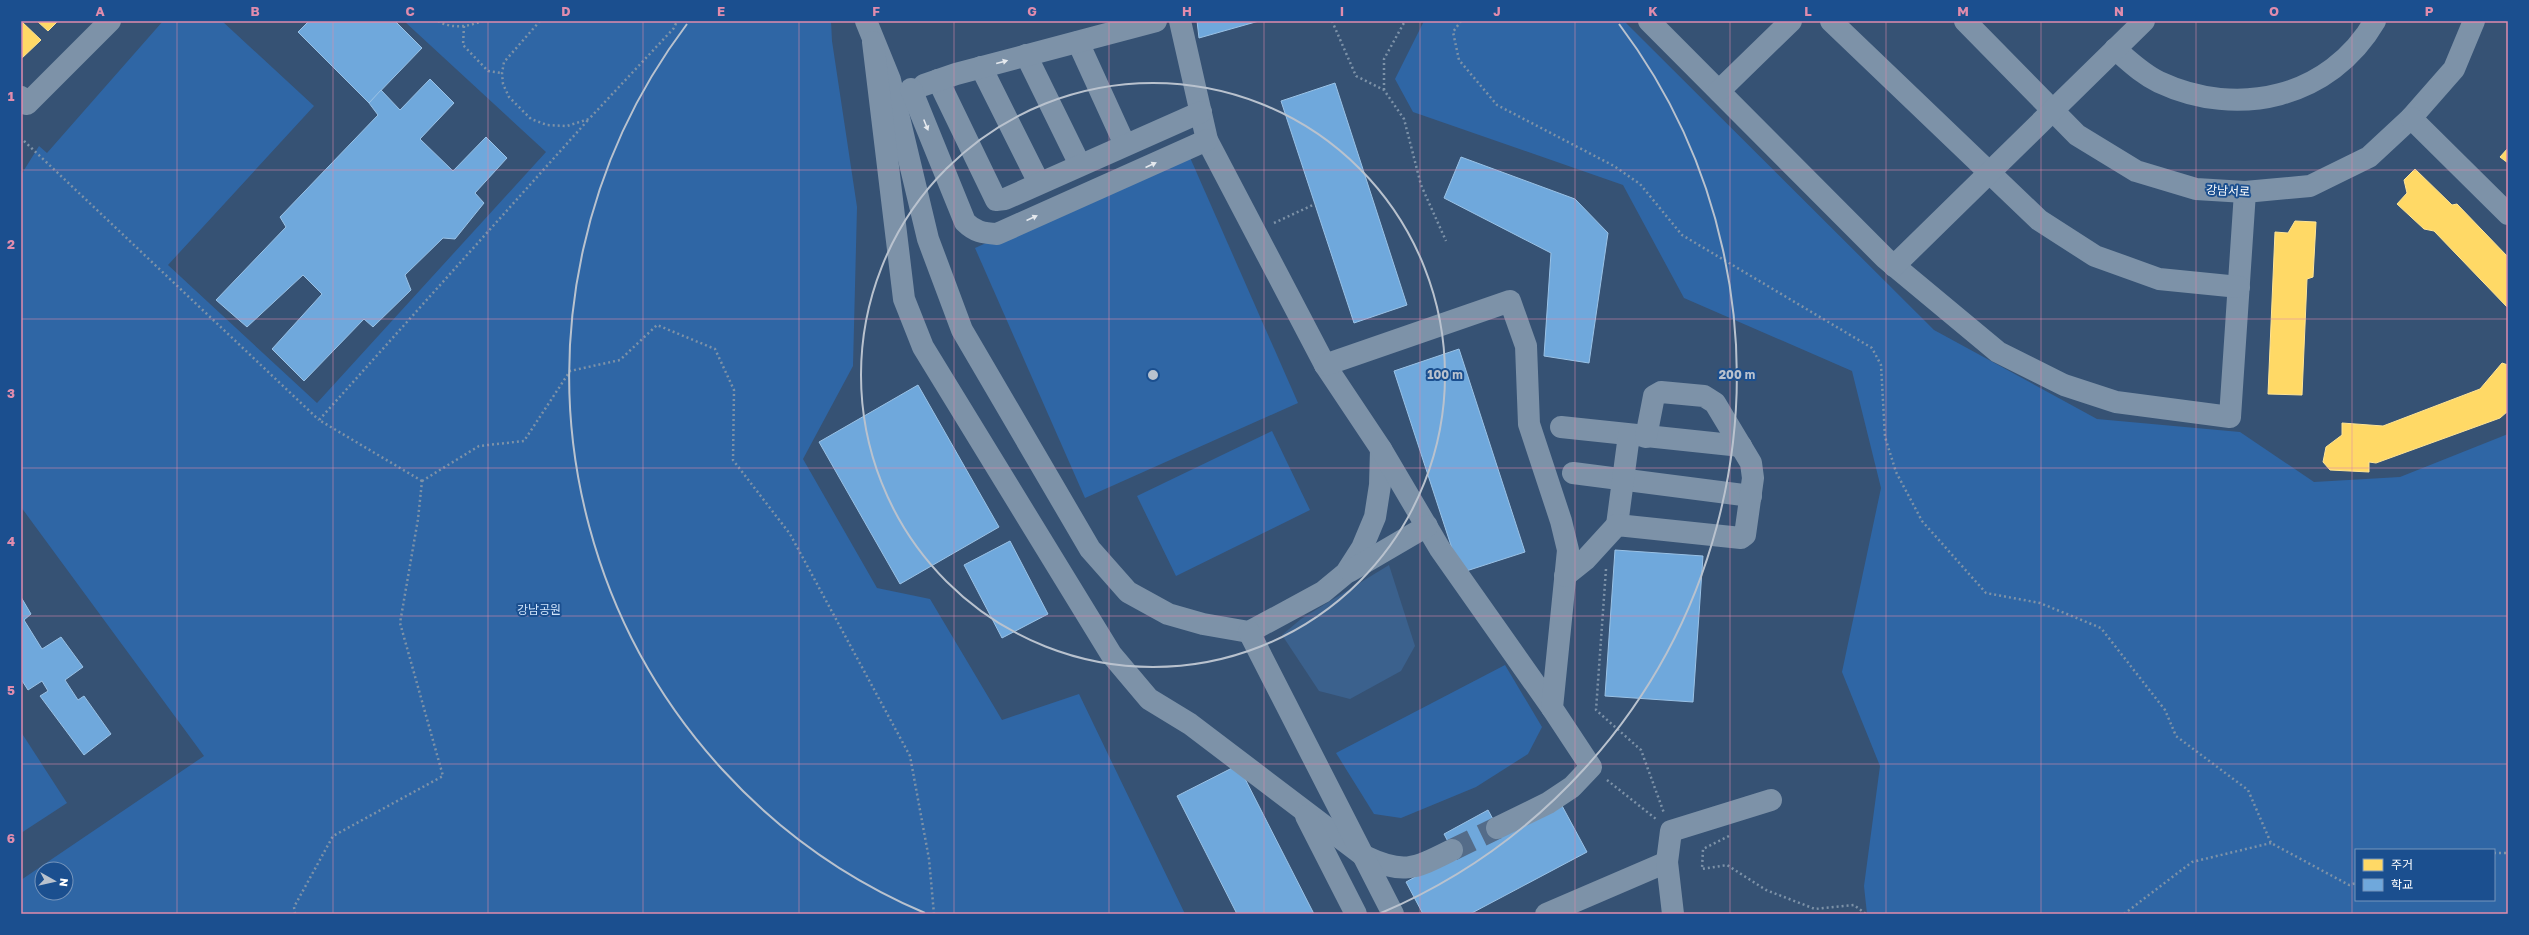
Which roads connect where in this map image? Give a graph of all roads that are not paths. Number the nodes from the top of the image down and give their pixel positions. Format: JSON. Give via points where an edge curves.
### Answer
{"nodes":[{"id":1,"x":110,"y":21,"type":"edge"},
{"id":2,"x":866,"y":21,"type":"edge"},
{"id":3,"x":1156,"y":21,"type":"edge"},
{"id":4,"x":1180,"y":21,"type":"edge"},
{"id":5,"x":1649,"y":21,"type":"edge"},
{"id":6,"x":1791,"y":21,"type":"edge"},
{"id":7,"x":1831,"y":21,"type":"edge"},
{"id":8,"x":1965,"y":21,"type":"edge"},
{"id":9,"x":2144,"y":21,"type":"edge"},
{"id":10,"x":2375,"y":21,"type":"edge"},
{"id":11,"x":2474,"y":21,"type":"edge"},
{"id":12,"x":873,"y":42,"type":"junction"},
{"id":13,"x":1078,"y":42,"type":"junction"},
{"id":14,"x":2115,"y":49,"type":"junction"},
{"id":15,"x":1026,"y":55,"type":"junction"},
{"id":16,"x":981,"y":67,"type":"junction"},
{"id":17,"x":890,"y":80,"type":"junction"},
{"id":18,"x":938,"y":80,"type":"junction"},
{"id":19,"x":911,"y":89,"type":"junction"},
{"id":20,"x":1719,"y":91,"type":"junction"},
{"id":21,"x":21,"y":97,"type":"edge"},
{"id":22,"x":2053,"y":110,"type":"junction"},
{"id":23,"x":1201,"y":112,"type":"junction"},
{"id":24,"x":2411,"y":118,"type":"junction"},
{"id":25,"x":1207,"y":140,"type":"junction"},
{"id":26,"x":1125,"y":145,"type":"junction"},
{"id":27,"x":1080,"y":165,"type":"junction"},
{"id":28,"x":1989,"y":173,"type":"junction"},
{"id":29,"x":1039,"y":183,"type":"junction"},
{"id":30,"x":2245,"y":192,"type":"junction"},
{"id":31,"x":2508,"y":214,"type":"edge"},
{"id":32,"x":1894,"y":266,"type":"junction"},
{"id":33,"x":2239,"y":287,"type":"junction"},
{"id":34,"x":1325,"y":365,"type":"junction"},
{"id":35,"x":1561,"y":427,"type":"dead end"},
{"id":36,"x":1638,"y":436,"type":"junction"},
{"id":37,"x":1741,"y":446,"type":"junction"},
{"id":38,"x":1381,"y":449,"type":"junction"},
{"id":39,"x":1573,"y":473,"type":"dead end"},
{"id":40,"x":1624,"y":480,"type":"junction"},
{"id":41,"x":1751,"y":496,"type":"junction"},
{"id":42,"x":1617,"y":525,"type":"junction"},
{"id":43,"x":1427,"y":526,"type":"junction"},
{"id":44,"x":1346,"y":573,"type":"junction"},
{"id":45,"x":1565,"y":576,"type":"junction"},
{"id":46,"x":1249,"y":632,"type":"junction"},
{"id":47,"x":1552,"y":708,"type":"junction"},
{"id":48,"x":1770,"y":800,"type":"dead end"},
{"id":49,"x":1304,"y":811,"type":"junction"},
{"id":50,"x":1497,"y":828,"type":"tunnel mouth"},
{"id":51,"x":1452,"y":850,"type":"tunnel mouth"},
{"id":52,"x":1364,"y":856,"type":"junction"},
{"id":53,"x":1667,"y":862,"type":"junction"},
{"id":54,"x":1356,"y":914,"type":"edge"},
{"id":55,"x":1393,"y":914,"type":"edge"},
{"id":56,"x":1546,"y":914,"type":"edge"},
{"id":57,"x":1672,"y":914,"type":"edge"}],
"edges":[{"from":1,"to":21,"type":"street","via":[[28,104]]},
{"from":2,"to":12,"type":"street"},
{"from":3,"to":13,"type":"street"},
{"from":4,"to":23,"type":"street"},
{"from":5,"to":20,"type":"street"},
{"from":6,"to":20,"type":"street"},
{"from":7,"to":28,"type":"street"},
{"from":8,"to":22,"type":"street","name":"강남서로"},
{"from":9,"to":14,"type":"street"},
{"from":10,"to":14,"type":"street","via":[[2363,42],[2325,75],[2278,96],[2231,101],[2192,95],[2158,81],[2138,69]]},
{"from":11,"to":24,"type":"street","name":"강남서로","via":[[2454,69]]},
{"from":12,"to":17,"type":"street"},
{"from":12,"to":49,"type":"street","via":[[904,299],[923,347],[1111,654],[1149,699],[1190,724]]},
{"from":13,"to":15,"type":"street"},
{"from":13,"to":26,"type":"street"},
{"from":14,"to":22,"type":"street"},
{"from":16,"to":15,"type":"street","one_way":true},
{"from":15,"to":27,"type":"street"},
{"from":16,"to":18,"type":"street"},
{"from":16,"to":29,"type":"street"},
{"from":17,"to":19,"type":"street"},
{"from":17,"to":46,"type":"street","via":[[928,239],[962,330],[1090,549],[1128,592],[1168,614],[1203,624]]},
{"from":18,"to":19,"type":"street"},
{"from":18,"to":29,"type":"street","via":[[996,200],[1005,199]]},
{"from":19,"to":25,"type":"street","one_way":true,"via":[[965,222],[972,230],[982,233],[997,234]]},
{"from":20,"to":32,"type":"street"},
{"from":22,"to":28,"type":"street"},
{"from":22,"to":30,"type":"street","name":"강남서로","via":[[2077,135],[2136,171],[2196,189]]},
{"from":23,"to":25,"type":"street"},
{"from":23,"to":26,"type":"street"},
{"from":24,"to":30,"type":"street","name":"강남서로","via":[[2369,157],[2310,186]]},
{"from":24,"to":31,"type":"street"},
{"from":25,"to":34,"type":"street"},
{"from":26,"to":27,"type":"street"},
{"from":27,"to":29,"type":"street"},
{"from":28,"to":32,"type":"street"},
{"from":28,"to":33,"type":"street","via":[[2039,220],[2095,256],[2159,279]]},
{"from":30,"to":33,"type":"street"},
{"from":32,"to":33,"type":"street","via":[[1998,352],[2064,385],[2116,402],[2230,417]]},
{"from":34,"to":38,"type":"street"},
{"from":34,"to":45,"type":"street","via":[[1510,301],[1526,346],[1529,424],[1568,550]]},
{"from":35,"to":36,"type":"street"},
{"from":36,"to":37,"type":"street"},
{"from":36,"to":37,"type":"street","via":[[1654,396],[1661,392],[1675,393],[1704,396],[1715,403]]},
{"from":36,"to":40,"type":"street"},
{"from":37,"to":41,"type":"street","via":[[1751,462]]},
{"from":38,"to":43,"type":"street"},
{"from":38,"to":44,"type":"street","via":[[1380,486],[1375,517],[1362,548]]},
{"from":39,"to":40,"type":"street"},
{"from":40,"to":41,"type":"street"},
{"from":40,"to":42,"type":"street"},
{"from":41,"to":42,"type":"street","via":[[1747,529],[1741,538]]},
{"from":42,"to":45,"type":"street","via":[[1585,560]]},
{"from":43,"to":44,"type":"street"},
{"from":43,"to":47,"type":"street"},
{"from":44,"to":46,"type":"street","via":[[1323,592]]},
{"from":45,"to":47,"type":"street"},
{"from":46,"to":52,"type":"street","via":[[1353,840]]},
{"from":47,"to":50,"type":"street","via":[[1591,767],[1572,787],[1548,803]]},
{"from":48,"to":53,"type":"street","via":[[1671,830]]},
{"from":49,"to":52,"type":"street"},
{"from":49,"to":54,"type":"street"},
{"from":51,"to":52,"type":"street","via":[[1410,868],[1388,867]]},
{"from":52,"to":55,"type":"street"},
{"from":53,"to":56,"type":"street"},
{"from":53,"to":57,"type":"street"}]}
